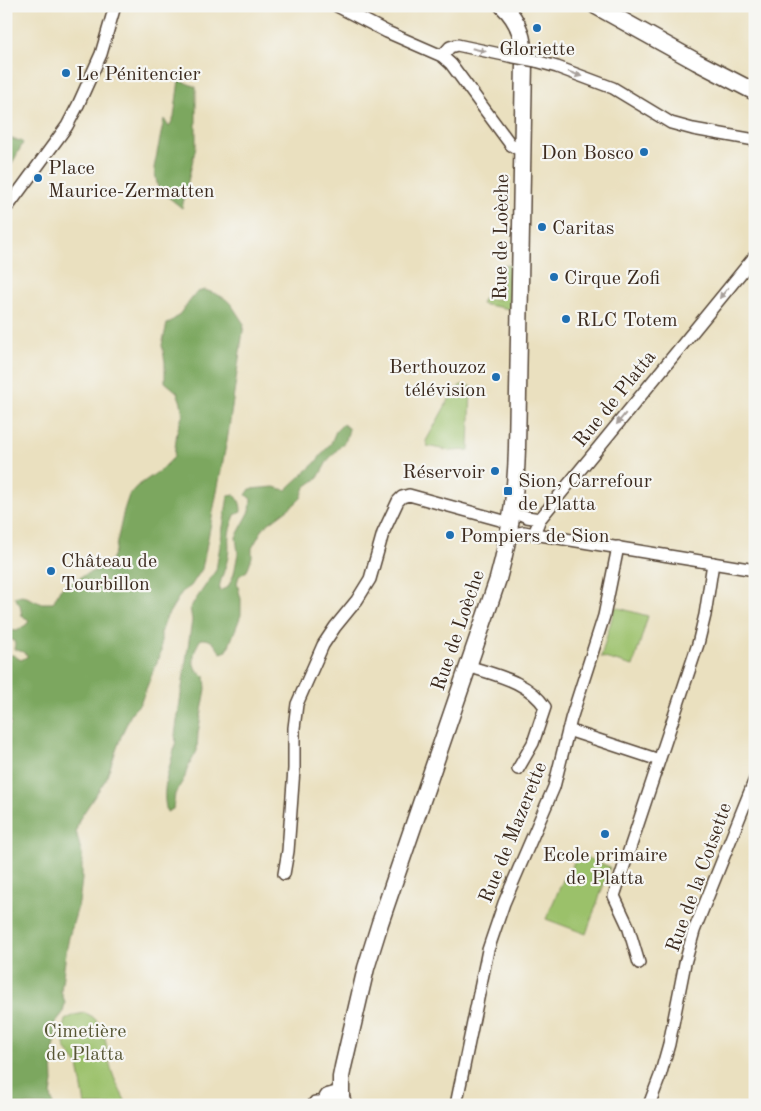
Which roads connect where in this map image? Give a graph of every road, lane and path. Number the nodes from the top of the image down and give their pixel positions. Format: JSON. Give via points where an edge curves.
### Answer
{"nodes":[{"id":1,"x":115,"y":6,"type":"edge"},
{"id":2,"x":337,"y":6,"type":"edge"},
{"id":3,"x":503,"y":6,"type":"edge"},
{"id":4,"x":596,"y":6,"type":"edge"},
{"id":5,"x":442,"y":56,"type":"junction"},
{"id":6,"x":755,"y":92,"type":"edge"},
{"id":7,"x":755,"y":140,"type":"edge"},
{"id":8,"x":522,"y":149,"type":"junction"},
{"id":9,"x":9,"y":206,"type":"dead end"},
{"id":10,"x":755,"y":256,"type":"edge"},
{"id":11,"x":540,"y":519,"type":"junction"},
{"id":12,"x":511,"y":523,"type":"junction"},
{"id":13,"x":534,"y":534,"type":"junction"},
{"id":14,"x":560,"y":538,"type":"junction"},
{"id":15,"x":618,"y":547,"type":"junction"},
{"id":16,"x":713,"y":563,"type":"junction"},
{"id":17,"x":755,"y":570,"type":"edge"},
{"id":18,"x":468,"y":666,"type":"junction"},
{"id":19,"x":568,"y":730,"type":"junction"},
{"id":20,"x":659,"y":760,"type":"junction"},
{"id":21,"x":518,"y":769,"type":"dead end"},
{"id":22,"x":755,"y":780,"type":"edge"},
{"id":23,"x":284,"y":874,"type":"dead end"},
{"id":24,"x":639,"y":963,"type":"dead end"},
{"id":25,"x":333,"y":1102,"type":"edge"},
{"id":26,"x":456,"y":1105,"type":"edge"},
{"id":27,"x":649,"y":1105,"type":"edge"}],
"edges":[{"from":1,"to":9,"type":"street","via":[[101,54],[67,126]]},
{"from":2,"to":5,"type":"street"},
{"from":3,"to":8,"type":"street","name":"Rue de Loèche","via":[[516,22],[522,39]]},
{"from":4,"to":6,"type":"street"},
{"from":5,"to":7,"type":"street","one_way":true,"bridge":true,"via":[[450,47],[457,45],[536,61],[613,88],[671,123]]},
{"from":5,"to":8,"type":"street","via":[[457,71],[511,145]]},
{"from":8,"to":12,"type":"street","name":"Rue de Loèche","via":[[517,456]]},
{"from":10,"to":11,"type":"street","name":"Rue de Platta","one_way":true},
{"from":11,"to":12,"type":"street","via":[[527,517]]},
{"from":11,"to":13,"type":"street","name":"Rue de Platta"},
{"from":11,"to":14,"type":"street"},
{"from":12,"to":13,"type":"street","via":[[524,532]]},
{"from":12,"to":18,"type":"street","name":"Rue de Loèche","via":[[498,579]]},
{"from":12,"to":23,"type":"street","via":[[409,496],[398,501],[383,533],[370,579],[323,645],[298,704]]},
{"from":13,"to":14,"type":"street"},
{"from":14,"to":15,"type":"street"},
{"from":15,"to":16,"type":"street"},
{"from":15,"to":19,"type":"street","name":"Rue de Mazerette","via":[[604,616]]},
{"from":16,"to":17,"type":"street"},
{"from":16,"to":20,"type":"street","via":[[700,636]]},
{"from":18,"to":21,"type":"street","via":[[518,683],[545,707],[533,743]]},
{"from":18,"to":25,"type":"street","name":"Rue de Loèche","via":[[366,968]]},
{"from":19,"to":20,"type":"street"},
{"from":19,"to":26,"type":"street","name":"Rue de Mazerette","via":[[552,792],[504,903],[488,950]]},
{"from":20,"to":24,"type":"street","via":[[614,896],[628,926]]},
{"from":22,"to":27,"type":"street","name":"Rue de la Cotsette","via":[[694,931],[668,1049]]}]}
